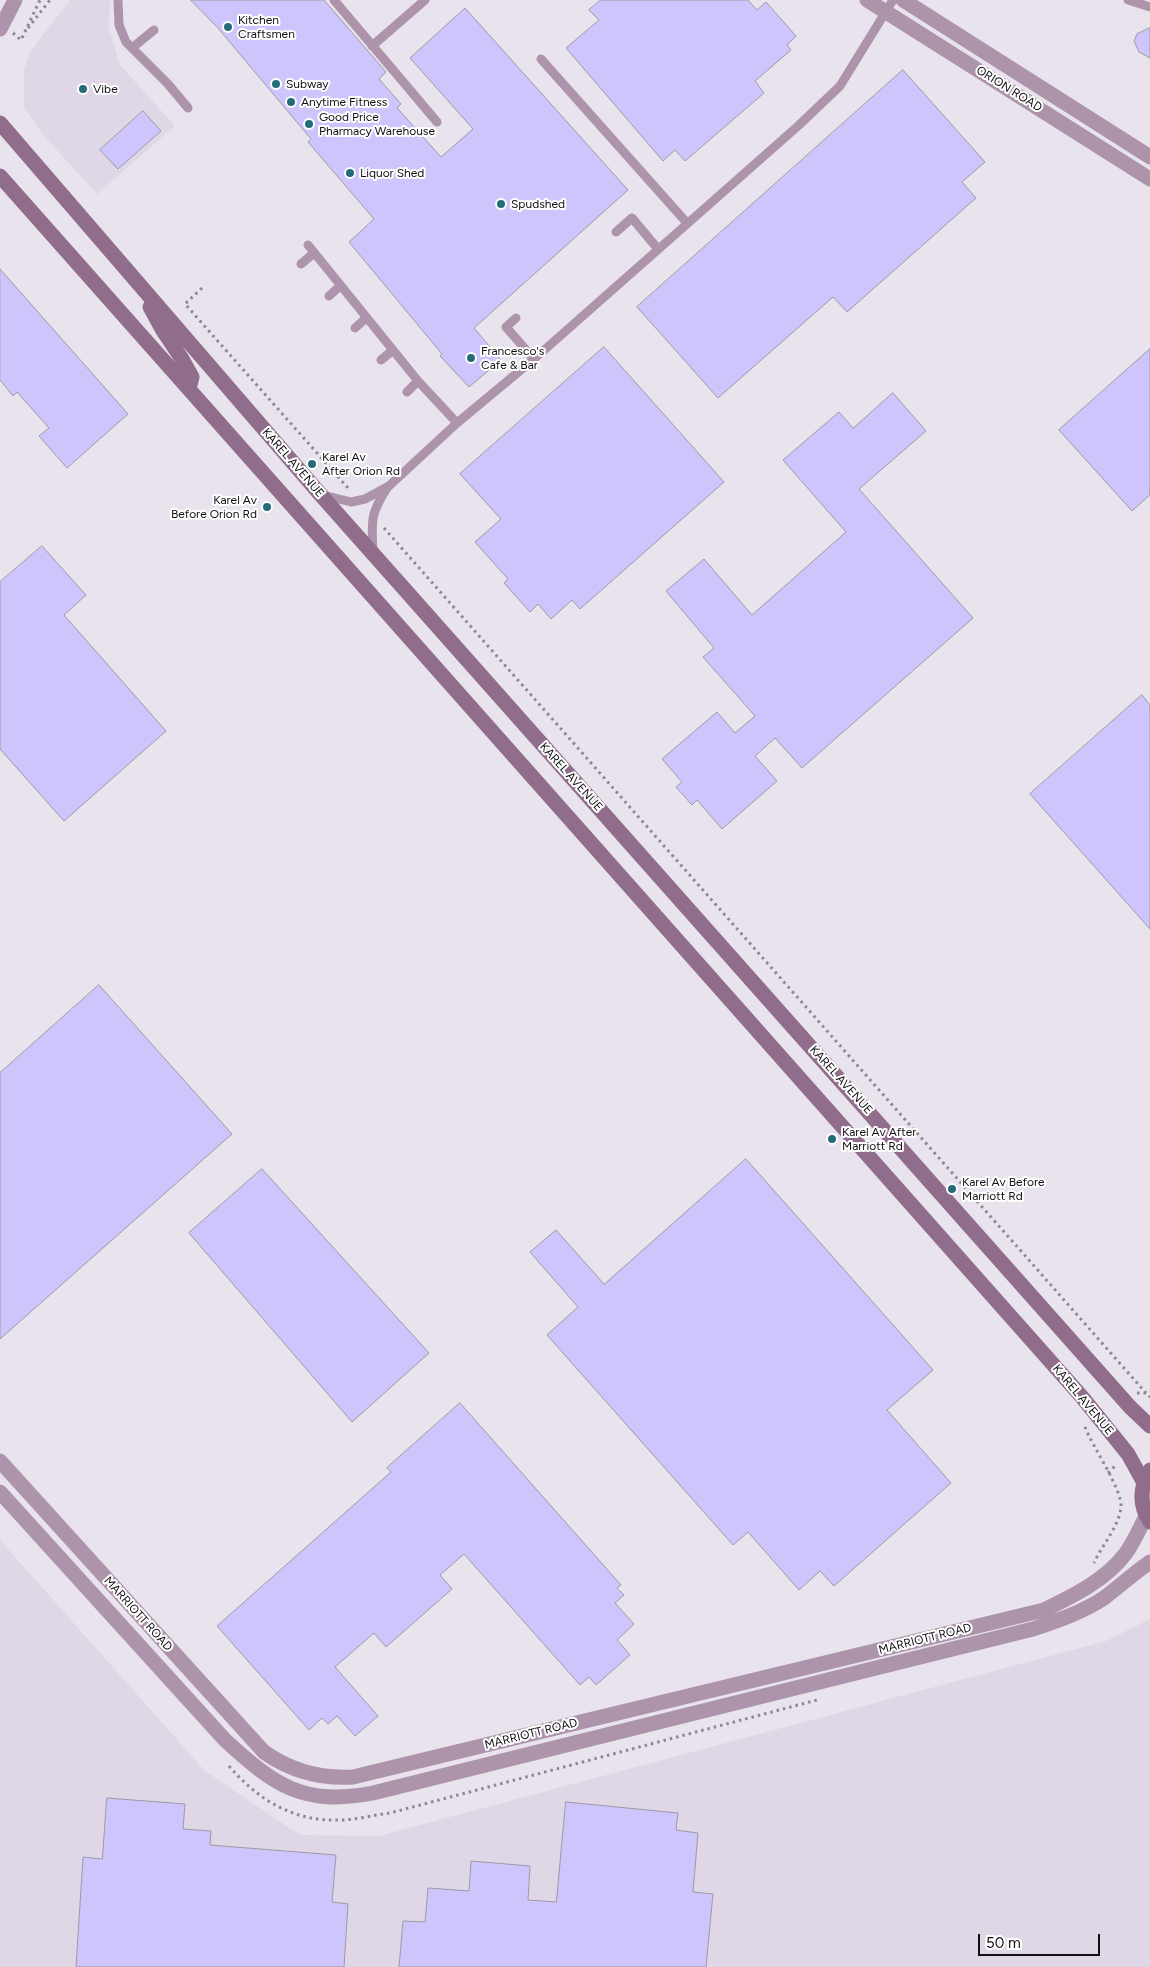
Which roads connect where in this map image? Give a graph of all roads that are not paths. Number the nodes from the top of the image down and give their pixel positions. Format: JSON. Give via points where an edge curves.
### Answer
{"nodes":[{"id":1,"x":15,"y":0,"type":"edge"},
{"id":2,"x":118,"y":0,"type":"edge"},
{"id":3,"x":334,"y":0,"type":"edge"},
{"id":4,"x":425,"y":0,"type":"edge"},
{"id":5,"x":867,"y":0,"type":"edge"},
{"id":6,"x":902,"y":0,"type":"edge"},
{"id":7,"x":1128,"y":0,"type":"edge"},
{"id":8,"x":889,"y":6,"type":"edge"},
{"id":9,"x":1150,"y":7,"type":"edge"},
{"id":10,"x":0,"y":29,"type":"edge"},
{"id":11,"x":154,"y":30,"type":"dead end"},
{"id":12,"x":372,"y":46,"type":"junction"},
{"id":13,"x":132,"y":48,"type":"junction"},
{"id":14,"x":542,"y":59,"type":"dead end"},
{"id":15,"x":188,"y":108,"type":"dead end"},
{"id":16,"x":0,"y":122,"type":"edge"},
{"id":17,"x":437,"y":122,"type":"dead end"},
{"id":18,"x":1150,"y":157,"type":"edge"},
{"id":19,"x":0,"y":176,"type":"edge"},
{"id":20,"x":1150,"y":179,"type":"edge"},
{"id":21,"x":687,"y":223,"type":"junction"},
{"id":22,"x":616,"y":232,"type":"dead end"},
{"id":23,"x":658,"y":249,"type":"junction"},
{"id":24,"x":302,"y":264,"type":"dead end"},
{"id":25,"x":136,"y":282,"type":"junction"},
{"id":26,"x":340,"y":286,"type":"junction"},
{"id":27,"x":328,"y":296,"type":"dead end"},
{"id":28,"x":366,"y":318,"type":"junction"},
{"id":29,"x":516,"y":318,"type":"dead end"},
{"id":30,"x":355,"y":328,"type":"dead end"},
{"id":31,"x":393,"y":350,"type":"junction"},
{"id":32,"x":534,"y":359,"type":"junction"},
{"id":33,"x":381,"y":360,"type":"dead end"},
{"id":34,"x":418,"y":382,"type":"junction"},
{"id":35,"x":189,"y":389,"type":"junction"},
{"id":36,"x":407,"y":392,"type":"dead end"},
{"id":37,"x":457,"y":423,"type":"junction"},
{"id":38,"x":389,"y":486,"type":"junction"},
{"id":39,"x":320,"y":494,"type":"junction"},
{"id":40,"x":374,"y":555,"type":"junction"},
{"id":41,"x":1150,"y":1426,"type":"edge"},
{"id":42,"x":0,"y":1462,"type":"edge"},
{"id":43,"x":1147,"y":1477,"type":"edge"},
{"id":44,"x":0,"y":1492,"type":"edge"},
{"id":45,"x":1148,"y":1519,"type":"edge"},
{"id":46,"x":1150,"y":1562,"type":"edge"}],
"edges":[{"from":1,"to":10,"type":"street"},
{"from":2,"to":13,"type":"lane","via":[[119,25]]},
{"from":3,"to":12,"type":"lane"},
{"from":4,"to":12,"type":"lane"},
{"from":5,"to":8,"type":"street","name":"ORION ROAD"},
{"from":6,"to":18,"type":"street","name":"ORION ROAD"},
{"from":7,"to":9,"type":"lane"},
{"from":8,"to":20,"type":"street","name":"ORION ROAD"},
{"from":8,"to":21,"type":"lane","via":[[840,86]]},
{"from":11,"to":13,"type":"lane"},
{"from":12,"to":17,"type":"lane"},
{"from":13,"to":15,"type":"lane"},
{"from":14,"to":21,"type":"lane"},
{"from":16,"to":25,"type":"main road","name":"KAREL AVENUE"},
{"from":19,"to":35,"type":"main road","name":"KAREL AVENUE"},
{"from":21,"to":23,"type":"lane"},
{"from":22,"to":23,"type":"lane","via":[[632,218]]},
{"from":23,"to":32,"type":"lane"},
{"from":24,"to":26,"type":"lane","via":[[311,249]]},
{"from":25,"to":35,"type":"main road","via":[[192,377]]},
{"from":25,"to":39,"type":"main road","name":"KAREL AVENUE"},
{"from":26,"to":27,"type":"lane"},
{"from":26,"to":28,"type":"lane"},
{"from":28,"to":30,"type":"lane"},
{"from":28,"to":31,"type":"lane"},
{"from":29,"to":32,"type":"lane","via":[[506,327]]},
{"from":31,"to":33,"type":"lane"},
{"from":31,"to":34,"type":"lane"},
{"from":32,"to":37,"type":"lane"},
{"from":34,"to":36,"type":"lane"},
{"from":34,"to":37,"type":"lane"},
{"from":35,"to":43,"type":"main road","name":"KAREL AVENUE","via":[[1082,1397]]},
{"from":37,"to":38,"type":"lane"},
{"from":38,"to":39,"type":"lane","via":[[365,499],[351,502]]},
{"from":38,"to":40,"type":"lane","via":[[373,516]]},
{"from":39,"to":40,"type":"main road","name":"KAREL AVENUE"},
{"from":40,"to":41,"type":"main road","name":"KAREL AVENUE"},
{"from":42,"to":45,"type":"street","name":"MARRIOTT ROAD","via":[[264,1752],[290,1768],[338,1778],[1044,1610],[1094,1583],[1126,1553]]},
{"from":43,"to":45,"type":"main road","name":"KAREL AVENUE","via":[[1142,1494]]},
{"from":44,"to":46,"type":"street","name":"MARRIOTT ROAD","via":[[225,1740],[255,1767],[291,1790],[338,1798],[373,1793],[1033,1629],[1059,1621],[1103,1598]]}]}
